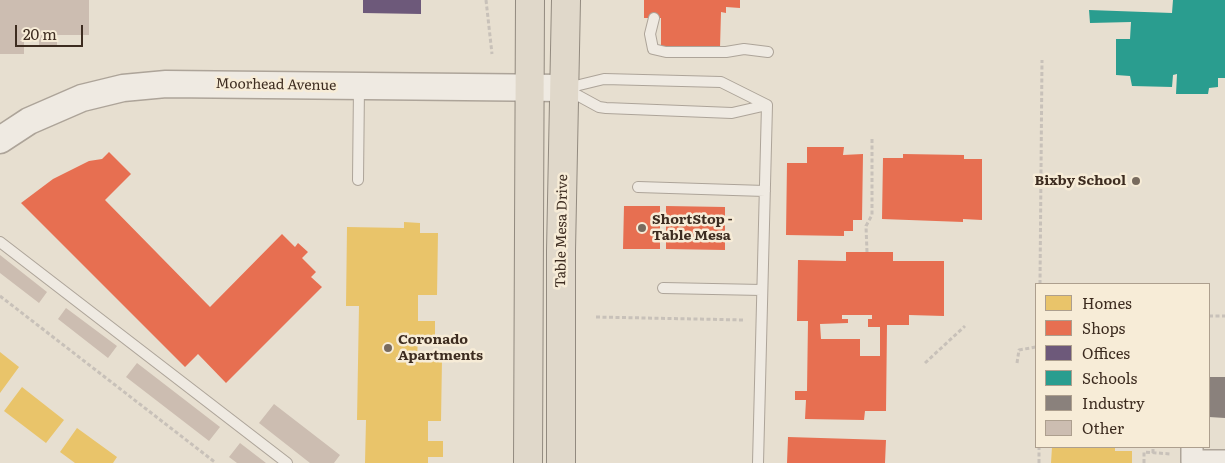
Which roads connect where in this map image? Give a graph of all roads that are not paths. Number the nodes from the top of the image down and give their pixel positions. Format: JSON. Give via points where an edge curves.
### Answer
{"nodes":[{"id":1,"x":530,"y":0,"type":"edge"},
{"id":2,"x":566,"y":0,"type":"edge"},
{"id":3,"x":654,"y":18,"type":"dead end"},
{"id":4,"x":768,"y":52,"type":"dead end"},
{"id":5,"x":359,"y":86,"type":"junction"},
{"id":6,"x":530,"y":88,"type":"junction"},
{"id":7,"x":564,"y":88,"type":"junction"},
{"id":8,"x":767,"y":105,"type":"junction"},
{"id":9,"x":0,"y":140,"type":"edge"},
{"id":10,"x":358,"y":180,"type":"dead end"},
{"id":11,"x":638,"y":187,"type":"dead end"},
{"id":12,"x":765,"y":191,"type":"junction"},
{"id":13,"x":0,"y":242,"type":"edge"},
{"id":14,"x":663,"y":288,"type":"dead end"},
{"id":15,"x":762,"y":290,"type":"junction"},
{"id":16,"x":1188,"y":456,"type":"edge"},
{"id":17,"x":1225,"y":461,"type":"edge"},
{"id":18,"x":287,"y":463,"type":"edge"},
{"id":19,"x":528,"y":463,"type":"edge"},
{"id":20,"x":561,"y":463,"type":"edge"},
{"id":21,"x":758,"y":463,"type":"edge"}],
"edges":[{"from":1,"to":6,"type":"highway"},
{"from":2,"to":7,"type":"highway","name":"Table Mesa Drive"},
{"from":3,"to":4,"type":"lane","via":[[650,34],[653,49],[666,52],[744,49]]},
{"from":5,"to":6,"type":"street","name":"Moorhead Avenue"},
{"from":5,"to":9,"type":"street","name":"Moorhead Avenue","via":[[166,84],[123,88],[82,98],[29,121]]},
{"from":5,"to":10,"type":"lane"},
{"from":6,"to":7,"type":"street","name":"Moorhead Avenue"},
{"from":6,"to":19,"type":"highway"},
{"from":7,"to":8,"type":"lane","via":[[606,108],[732,113]]},
{"from":7,"to":8,"type":"lane","via":[[604,79],[720,82]]},
{"from":7,"to":20,"type":"highway","name":"Table Mesa Drive"},
{"from":8,"to":12,"type":"lane"},
{"from":11,"to":12,"type":"lane"},
{"from":12,"to":15,"type":"lane"},
{"from":13,"to":18,"type":"lane"},
{"from":14,"to":15,"type":"lane"},
{"from":15,"to":21,"type":"lane"},
{"from":16,"to":17,"type":"street"}]}
